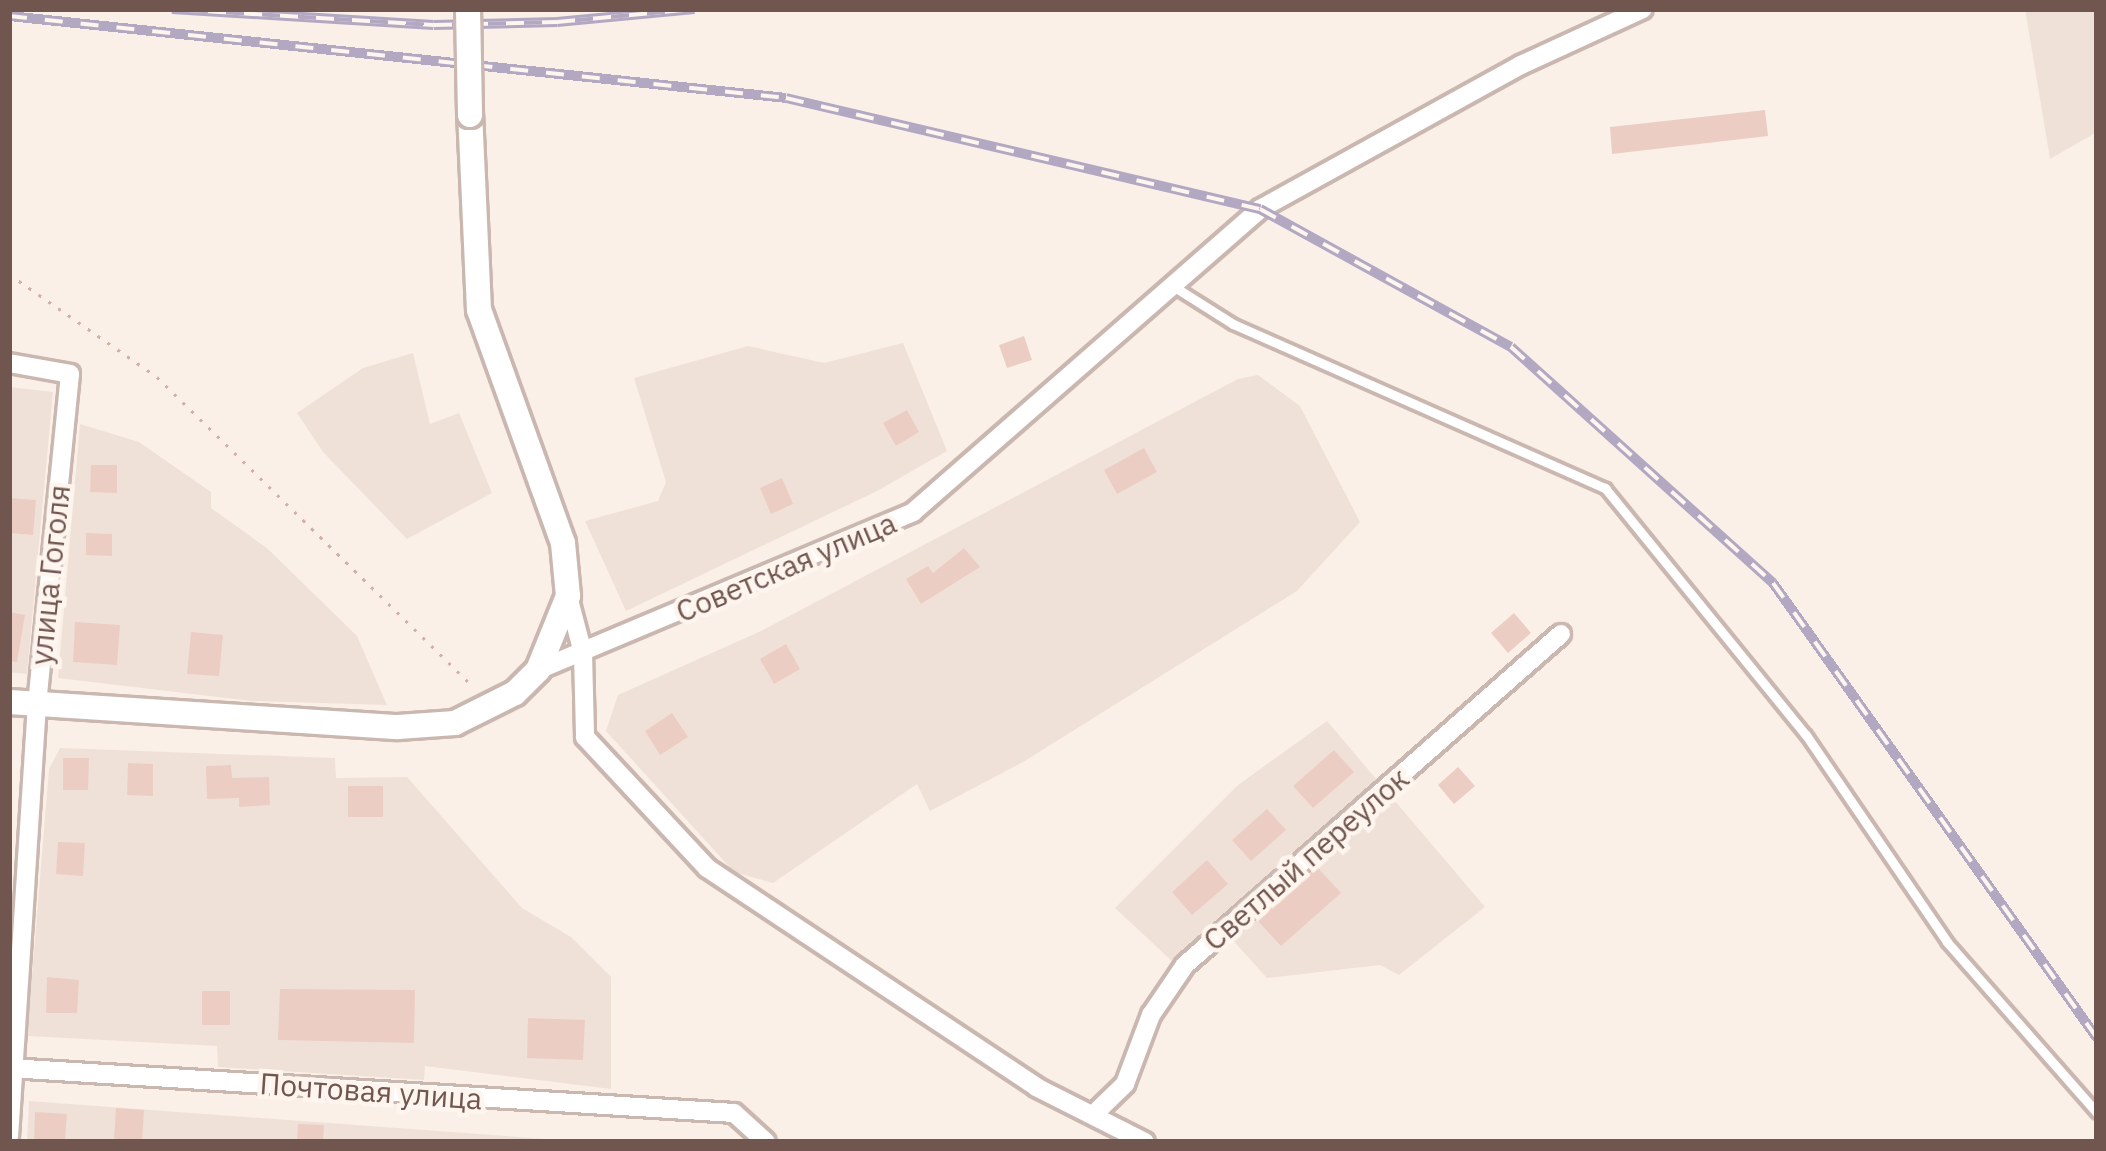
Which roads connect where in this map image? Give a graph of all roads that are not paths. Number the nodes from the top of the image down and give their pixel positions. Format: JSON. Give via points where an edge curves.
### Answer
{"nodes":[{"id":1,"x":468,"y":9,"type":"edge"},
{"id":2,"x":1643,"y":9,"type":"edge"},
{"id":3,"x":1173,"y":286,"type":"junction"},
{"id":4,"x":9,"y":363,"type":"edge"},
{"id":5,"x":568,"y":596,"type":"junction"},
{"id":6,"x":1561,"y":634,"type":"dead end"},
{"id":7,"x":583,"y":652,"type":"junction"},
{"id":8,"x":538,"y":670,"type":"junction"},
{"id":9,"x":9,"y":702,"type":"edge"},
{"id":10,"x":37,"y":704,"type":"junction"},
{"id":11,"x":11,"y":1068,"type":"edge"},
{"id":12,"x":2097,"y":1113,"type":"edge"},
{"id":13,"x":1093,"y":1115,"type":"junction"},
{"id":14,"x":9,"y":1136,"type":"edge"},
{"id":15,"x":766,"y":1142,"type":"edge"},
{"id":16,"x":1144,"y":1142,"type":"edge"}],
"edges":[{"from":1,"to":5,"type":"street","bridge":true,"via":[[478,310],[563,543]]},
{"from":2,"to":3,"type":"street","name":"Советская улица","via":[[1521,65],[1260,209]]},
{"from":3,"to":7,"type":"street","name":"Советская улица","via":[[914,512]]},
{"from":3,"to":12,"type":"lane","via":[[1233,324],[1605,488],[1806,735],[1947,942]]},
{"from":4,"to":10,"type":"street","name":"улица Гоголя","via":[[70,374]]},
{"from":5,"to":7,"type":"street"},
{"from":5,"to":8,"type":"street"},
{"from":6,"to":13,"type":"street","name":"Светлый переулок","via":[[1185,965],[1151,1016],[1125,1084]]},
{"from":7,"to":8,"type":"street","name":"Советская улица"},
{"from":7,"to":13,"type":"street","via":[[585,736],[707,868],[1036,1087]]},
{"from":8,"to":10,"type":"street","name":"Советская улица","via":[[515,693],[455,723],[345,727]]},
{"from":9,"to":10,"type":"street","name":"Советская улица"},
{"from":10,"to":11,"type":"street","name":"улица Гоголя"},
{"from":11,"to":14,"type":"street","name":"улица Гоголя"},
{"from":11,"to":15,"type":"street","name":"Почтовая улица","via":[[734,1113]]},
{"from":13,"to":16,"type":"street"}]}
